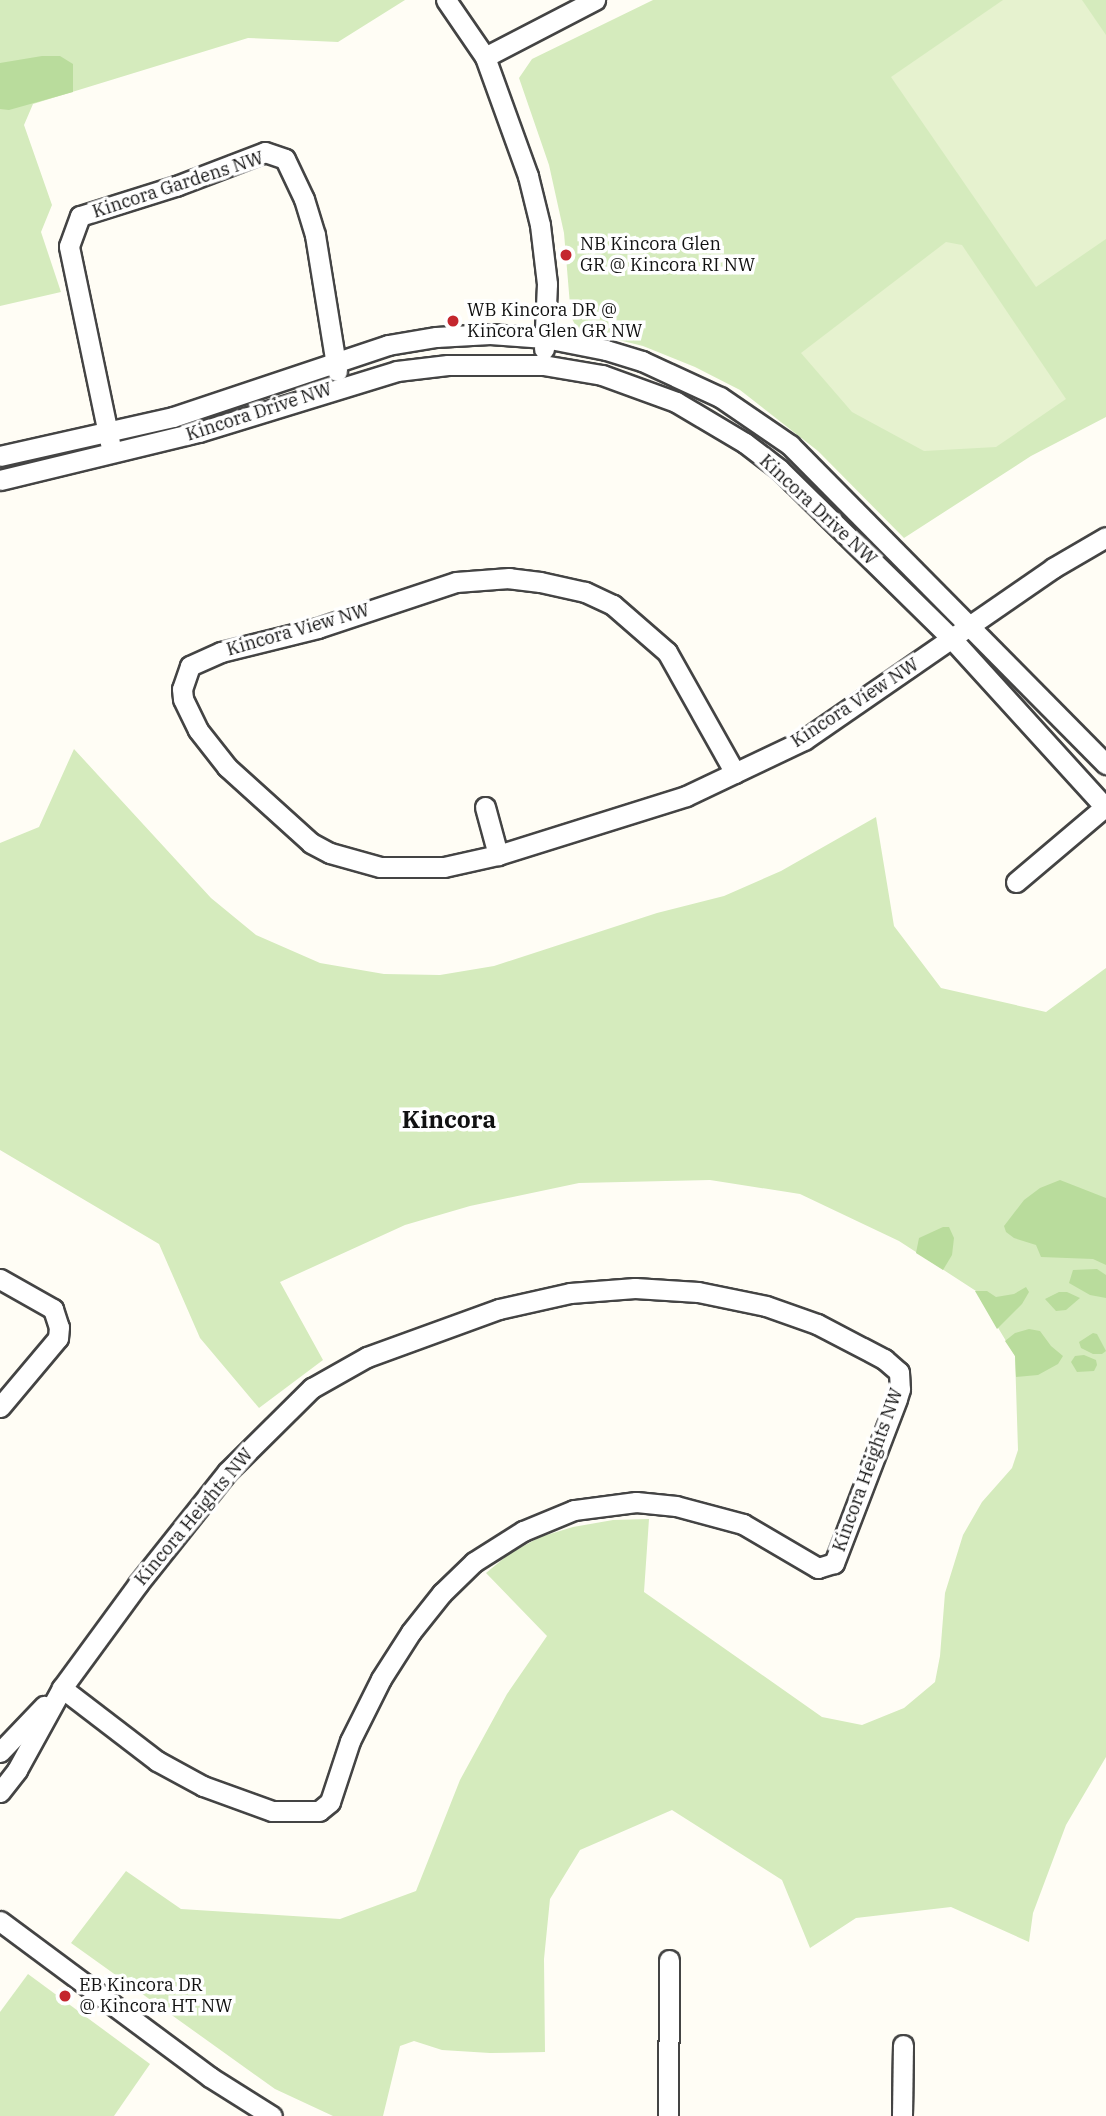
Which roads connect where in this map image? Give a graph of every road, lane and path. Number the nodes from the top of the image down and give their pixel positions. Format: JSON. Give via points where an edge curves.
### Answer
{"nodes":[{"id":1,"x":446,"y":0,"type":"edge"},
{"id":2,"x":594,"y":0,"type":"edge"},
{"id":3,"x":485,"y":57,"type":"junction"},
{"id":4,"x":545,"y":338,"type":"junction"},
{"id":5,"x":334,"y":362,"type":"junction"},
{"id":6,"x":543,"y":365,"type":"junction"},
{"id":7,"x":341,"y":386,"type":"junction"},
{"id":8,"x":108,"y":433,"type":"junction"},
{"id":9,"x":112,"y":454,"type":"junction"},
{"id":10,"x":0,"y":456,"type":"edge"},
{"id":11,"x":0,"y":480,"type":"edge"},
{"id":12,"x":1106,"y":537,"type":"edge"},
{"id":13,"x":971,"y":625,"type":"junction"},
{"id":14,"x":952,"y":639,"type":"junction"},
{"id":15,"x":1106,"y":764,"type":"edge"},
{"id":16,"x":735,"y":773,"type":"junction"},
{"id":17,"x":485,"y":807,"type":"dead end"},
{"id":18,"x":1106,"y":807,"type":"edge"},
{"id":19,"x":498,"y":855,"type":"junction"},
{"id":20,"x":1016,"y":882,"type":"dead end"},
{"id":21,"x":0,"y":1279,"type":"edge"},
{"id":22,"x":0,"y":1407,"type":"edge"},
{"id":23,"x":62,"y":1688,"type":"junction"},
{"id":24,"x":0,"y":1752,"type":"edge"},
{"id":25,"x":0,"y":1792,"type":"edge"},
{"id":26,"x":0,"y":1921,"type":"edge"},
{"id":27,"x":669,"y":1960,"type":"dead end"},
{"id":28,"x":903,"y":2045,"type":"dead end"},
{"id":29,"x":272,"y":2116,"type":"edge"},
{"id":30,"x":668,"y":2116,"type":"edge"},
{"id":31,"x":902,"y":2116,"type":"edge"}],
"edges":[{"from":1,"to":3,"type":"street"},
{"from":2,"to":3,"type":"street"},
{"from":3,"to":4,"type":"street","via":[[512,126],[540,225],[547,284]]},
{"from":4,"to":5,"type":"street","name":"Kincora Drive NW","via":[[436,337],[388,345]]},
{"from":4,"to":6,"type":"street"},
{"from":4,"to":13,"type":"street","name":"Kincora Drive NW","via":[[642,361],[758,420],[790,444]]},
{"from":5,"to":7,"type":"street","name":"Kincora Gardens NW"},
{"from":5,"to":8,"type":"street","name":"Kincora Drive NW","via":[[173,417]]},
{"from":5,"to":8,"type":"street","name":"Kincora Gardens NW","via":[[315,235],[304,199],[285,159],[265,152],[80,216],[69,246]]},
{"from":6,"to":7,"type":"street","name":"Kincora Drive NW","via":[[448,365],[397,371]]},
{"from":6,"to":14,"type":"street","name":"Kincora Drive NW","via":[[638,387],[676,402],[745,443],[779,470]]},
{"from":7,"to":9,"type":"street","name":"Kincora Drive NW","via":[[199,432]]},
{"from":8,"to":9,"type":"street","name":"Kincora Gardens NW"},
{"from":8,"to":10,"type":"street","name":"Kincora Drive NW"},
{"from":9,"to":11,"type":"street","name":"Kincora Drive NW"},
{"from":12,"to":13,"type":"street","name":"Kincora View NW"},
{"from":13,"to":14,"type":"street","name":"Kincora View NW"},
{"from":13,"to":15,"type":"street","name":"Kincora Drive NW"},
{"from":14,"to":16,"type":"street","name":"Kincora View NW","via":[[804,740]]},
{"from":14,"to":18,"type":"street","name":"Kincora Drive NW"},
{"from":16,"to":19,"type":"street","name":"Kincora View NW","via":[[686,796]]},
{"from":16,"to":19,"type":"street","name":"Kincora View NW","via":[[667,652],[613,605],[585,592],[540,582],[509,578],[456,582],[318,628],[221,652],[190,666],[183,699],[198,730],[227,768],[312,843],[354,860],[400,869],[444,867]]},
{"from":17,"to":19,"type":"street"},
{"from":18,"to":20,"type":"street"},
{"from":21,"to":22,"type":"street","via":[[53,1309],[59,1327],[58,1338]]},
{"from":23,"to":23,"type":"street","name":"Kincora Heights NW","via":[[227,1472],[284,1413],[312,1388],[340,1372],[429,1332],[535,1300],[603,1289],[667,1289],[724,1296],[784,1312],[865,1349],[899,1372],[897,1399],[834,1563],[818,1568],[743,1524],[676,1506],[636,1502],[574,1510],[523,1531],[474,1562],[411,1632],[350,1741],[330,1802],[319,1811],[272,1811],[204,1786],[157,1761]]},
{"from":23,"to":24,"type":"street","name":"Kincora Heights NW"},
{"from":23,"to":25,"type":"street","name":"Kincora Heights NW"},
{"from":26,"to":29,"type":"street","via":[[210,2077]]},
{"from":27,"to":30,"type":"street"},
{"from":28,"to":31,"type":"street"}]}
